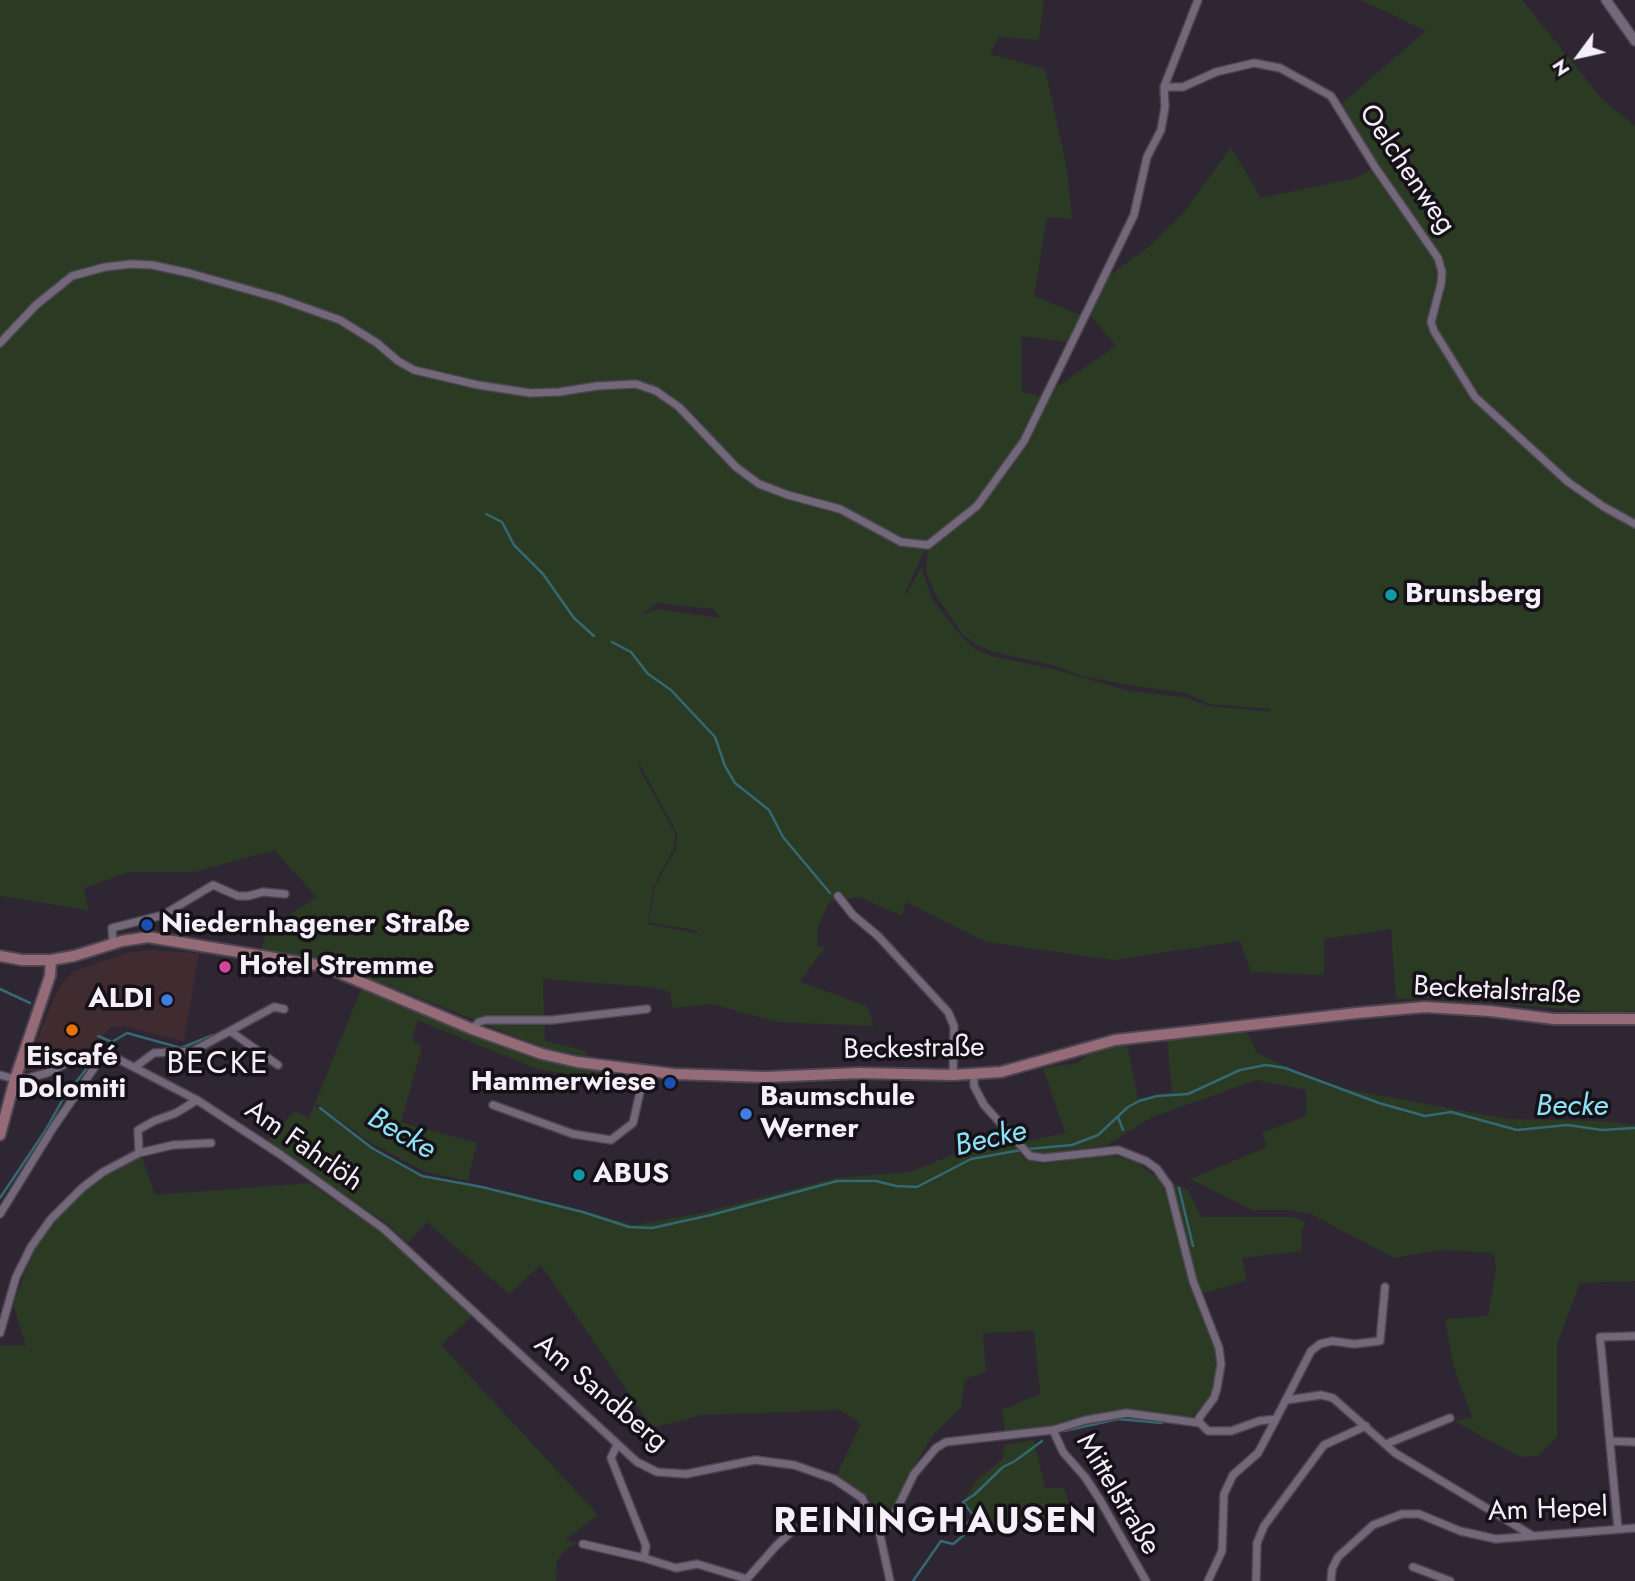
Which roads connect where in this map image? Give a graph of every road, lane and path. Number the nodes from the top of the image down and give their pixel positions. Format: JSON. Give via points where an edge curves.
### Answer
{"nodes":[{"id":1,"x":1198,"y":0,"type":"edge"},
{"id":2,"x":1606,"y":0,"type":"edge"},
{"id":3,"x":1635,"y":41,"type":"edge"},
{"id":4,"x":1164,"y":87,"type":"junction"},
{"id":5,"x":0,"y":343,"type":"edge"},
{"id":6,"x":1635,"y":524,"type":"edge"},
{"id":7,"x":285,"y":894,"type":"dead end"},
{"id":8,"x":838,"y":896,"type":"dead end"},
{"id":9,"x":113,"y":943,"type":"junction"},
{"id":10,"x":0,"y":956,"type":"edge"},
{"id":11,"x":51,"y":960,"type":"junction"},
{"id":12,"x":284,"y":1009,"type":"dead end"},
{"id":13,"x":648,"y":1009,"type":"dead end"},
{"id":14,"x":1357,"y":1013,"type":"joint"},
{"id":15,"x":1635,"y":1019,"type":"edge"},
{"id":16,"x":472,"y":1029,"type":"junction"},
{"id":17,"x":230,"y":1031,"type":"junction"},
{"id":18,"x":103,"y":1055,"type":"junction"},
{"id":19,"x":278,"y":1065,"type":"dead end"},
{"id":20,"x":135,"y":1067,"type":"junction"},
{"id":21,"x":645,"y":1070,"type":"junction"},
{"id":22,"x":974,"y":1074,"type":"junction"},
{"id":23,"x":0,"y":1075,"type":"edge"},
{"id":24,"x":953,"y":1075,"type":"junction"},
{"id":25,"x":15,"y":1079,"type":"junction"},
{"id":26,"x":197,"y":1100,"type":"junction"},
{"id":27,"x":493,"y":1105,"type":"dead end"},
{"id":28,"x":0,"y":1135,"type":"edge"},
{"id":29,"x":211,"y":1143,"type":"dead end"},
{"id":30,"x":139,"y":1153,"type":"junction"},
{"id":31,"x":0,"y":1214,"type":"edge"},
{"id":32,"x":384,"y":1229,"type":"joint"},
{"id":33,"x":1385,"y":1287,"type":"dead end"},
{"id":34,"x":0,"y":1333,"type":"edge"},
{"id":35,"x":1635,"y":1336,"type":"edge"},
{"id":36,"x":1287,"y":1400,"type":"junction"},
{"id":37,"x":1450,"y":1418,"type":"dead end"},
{"id":38,"x":1276,"y":1419,"type":"junction"},
{"id":39,"x":1200,"y":1423,"type":"junction"},
{"id":40,"x":1366,"y":1426,"type":"junction"},
{"id":41,"x":1054,"y":1430,"type":"junction"},
{"id":42,"x":1610,"y":1441,"type":"junction"},
{"id":43,"x":1635,"y":1442,"type":"edge"},
{"id":44,"x":1386,"y":1444,"type":"junction"},
{"id":45,"x":617,"y":1445,"type":"junction"},
{"id":46,"x":873,"y":1520,"type":"junction"},
{"id":47,"x":1635,"y":1528,"type":"edge"},
{"id":48,"x":1618,"y":1529,"type":"junction"},
{"id":49,"x":880,"y":1535,"type":"junction"},
{"id":50,"x":1534,"y":1537,"type":"junction"},
{"id":51,"x":583,"y":1544,"type":"dead end"},
{"id":52,"x":644,"y":1558,"type":"junction"},
{"id":53,"x":1413,"y":1567,"type":"dead end"},
{"id":54,"x":747,"y":1580,"type":"edge"},
{"id":55,"x":890,"y":1581,"type":"edge"},
{"id":56,"x":1146,"y":1581,"type":"edge"},
{"id":57,"x":1208,"y":1581,"type":"edge"},
{"id":58,"x":1256,"y":1581,"type":"edge"},
{"id":59,"x":1331,"y":1581,"type":"edge"},
{"id":60,"x":1450,"y":1581,"type":"edge"}],
"edges":[{"from":1,"to":4,"type":"street"},
{"from":2,"to":3,"type":"street"},
{"from":4,"to":5,"type":"street","via":[[1161,130],[1147,157],[1134,215],[1024,441],[977,506],[928,545],[901,542],[840,509],[759,484],[656,391],[636,384],[530,393],[414,370],[340,320],[177,270],[131,264],[72,276]]},
{"from":4,"to":6,"type":"street","name":"Oelchenweg","via":[[1183,87],[1216,72],[1254,63],[1280,68],[1331,96],[1438,258],[1441,284],[1431,322],[1475,397],[1568,481]]},
{"from":7,"to":9,"type":"street","via":[[238,896],[213,886],[163,915],[112,928]]},
{"from":8,"to":24,"type":"street","via":[[948,1012],[954,1026]]},
{"from":9,"to":11,"type":"main road"},
{"from":9,"to":16,"type":"main road","name":"Beckestraße","via":[[148,937],[323,966]]},
{"from":10,"to":11,"type":"main road"},
{"from":11,"to":25,"type":"main road","via":[[50,976]]},
{"from":12,"to":17,"type":"street","via":[[274,1007]]},
{"from":13,"to":16,"type":"street","via":[[552,1020],[486,1020]]},
{"from":14,"to":15,"type":"main road","name":"Becketalstraße","via":[[1425,1007],[1554,1019]]},
{"from":14,"to":22,"type":"main road","name":"Beckestraße","via":[[1115,1040],[1002,1072]]},
{"from":16,"to":21,"type":"main road","name":"Beckestraße","via":[[565,1060]]},
{"from":17,"to":19,"type":"street"},
{"from":17,"to":20,"type":"street","via":[[186,1053],[154,1053]]},
{"from":18,"to":20,"type":"street","name":"Am Fahrlöh"},
{"from":18,"to":25,"type":"street","via":[[89,1054],[47,1073]]},
{"from":18,"to":31,"type":"street"},
{"from":20,"to":26,"type":"street","name":"Am Fahrlöh"},
{"from":21,"to":24,"type":"main road","name":"Beckestraße","via":[[765,1077]]},
{"from":21,"to":27,"type":"street","via":[[633,1123],[611,1140],[573,1134]]},
{"from":22,"to":24,"type":"main road","name":"Beckestraße"},
{"from":22,"to":39,"type":"street","via":[[974,1086],[984,1105],[1028,1154],[1044,1158],[1118,1150],[1146,1161],[1168,1183],[1193,1280],[1219,1348],[1217,1388]]},
{"from":23,"to":25,"type":"street"},
{"from":25,"to":28,"type":"main road"},
{"from":26,"to":30,"type":"street","via":[[138,1130]]},
{"from":26,"to":32,"type":"street","name":"Am Fahrlöh"},
{"from":29,"to":30,"type":"street","name":"Am Fahrlöh"},
{"from":30,"to":34,"type":"street","name":"Am Fahrlöh","via":[[82,1188],[39,1233],[16,1277]]},
{"from":32,"to":45,"type":"street","name":"Am Sandberg"},
{"from":33,"to":36,"type":"street","via":[[1380,1341],[1320,1344],[1311,1351]]},
{"from":35,"to":42,"type":"street","via":[[1600,1337]]},
{"from":36,"to":38,"type":"street"},
{"from":36,"to":40,"type":"street","via":[[1309,1395],[1333,1398]]},
{"from":37,"to":44,"type":"street"},
{"from":38,"to":39,"type":"street","via":[[1231,1431],[1208,1431]]},
{"from":38,"to":57,"type":"street","via":[[1258,1453],[1233,1475],[1224,1494],[1222,1551]]},
{"from":39,"to":41,"type":"street","via":[[1127,1413]]},
{"from":40,"to":44,"type":"street"},
{"from":40,"to":58,"type":"street","via":[[1324,1444],[1264,1526],[1257,1543]]},
{"from":41,"to":49,"type":"street","via":[[946,1442],[936,1448],[914,1474]]},
{"from":41,"to":56,"type":"street","name":"Mittelstraße","via":[[1063,1452],[1086,1477]]},
{"from":42,"to":43,"type":"street"},
{"from":42,"to":48,"type":"street"},
{"from":44,"to":50,"type":"street"},
{"from":45,"to":46,"type":"street","name":"Am Sandberg","via":[[657,1472],[687,1475],[755,1460],[794,1465],[834,1479],[862,1498]]},
{"from":45,"to":52,"type":"street","via":[[611,1458],[646,1546]]},
{"from":46,"to":49,"type":"street","name":"Am Sandberg"},
{"from":46,"to":54,"type":"street","via":[[807,1525],[791,1532]]},
{"from":47,"to":48,"type":"street","name":"Am Hepel"},
{"from":48,"to":50,"type":"street","name":"Am Hepel"},
{"from":49,"to":55,"type":"street","name":"Am Sandberg"},
{"from":50,"to":59,"type":"street","name":"Am Hepel","via":[[1496,1539],[1460,1531],[1419,1514],[1402,1514],[1373,1525],[1338,1558]]},
{"from":51,"to":52,"type":"street"},
{"from":52,"to":54,"type":"street","via":[[676,1568],[698,1564]]},
{"from":53,"to":60,"type":"street"}]}
